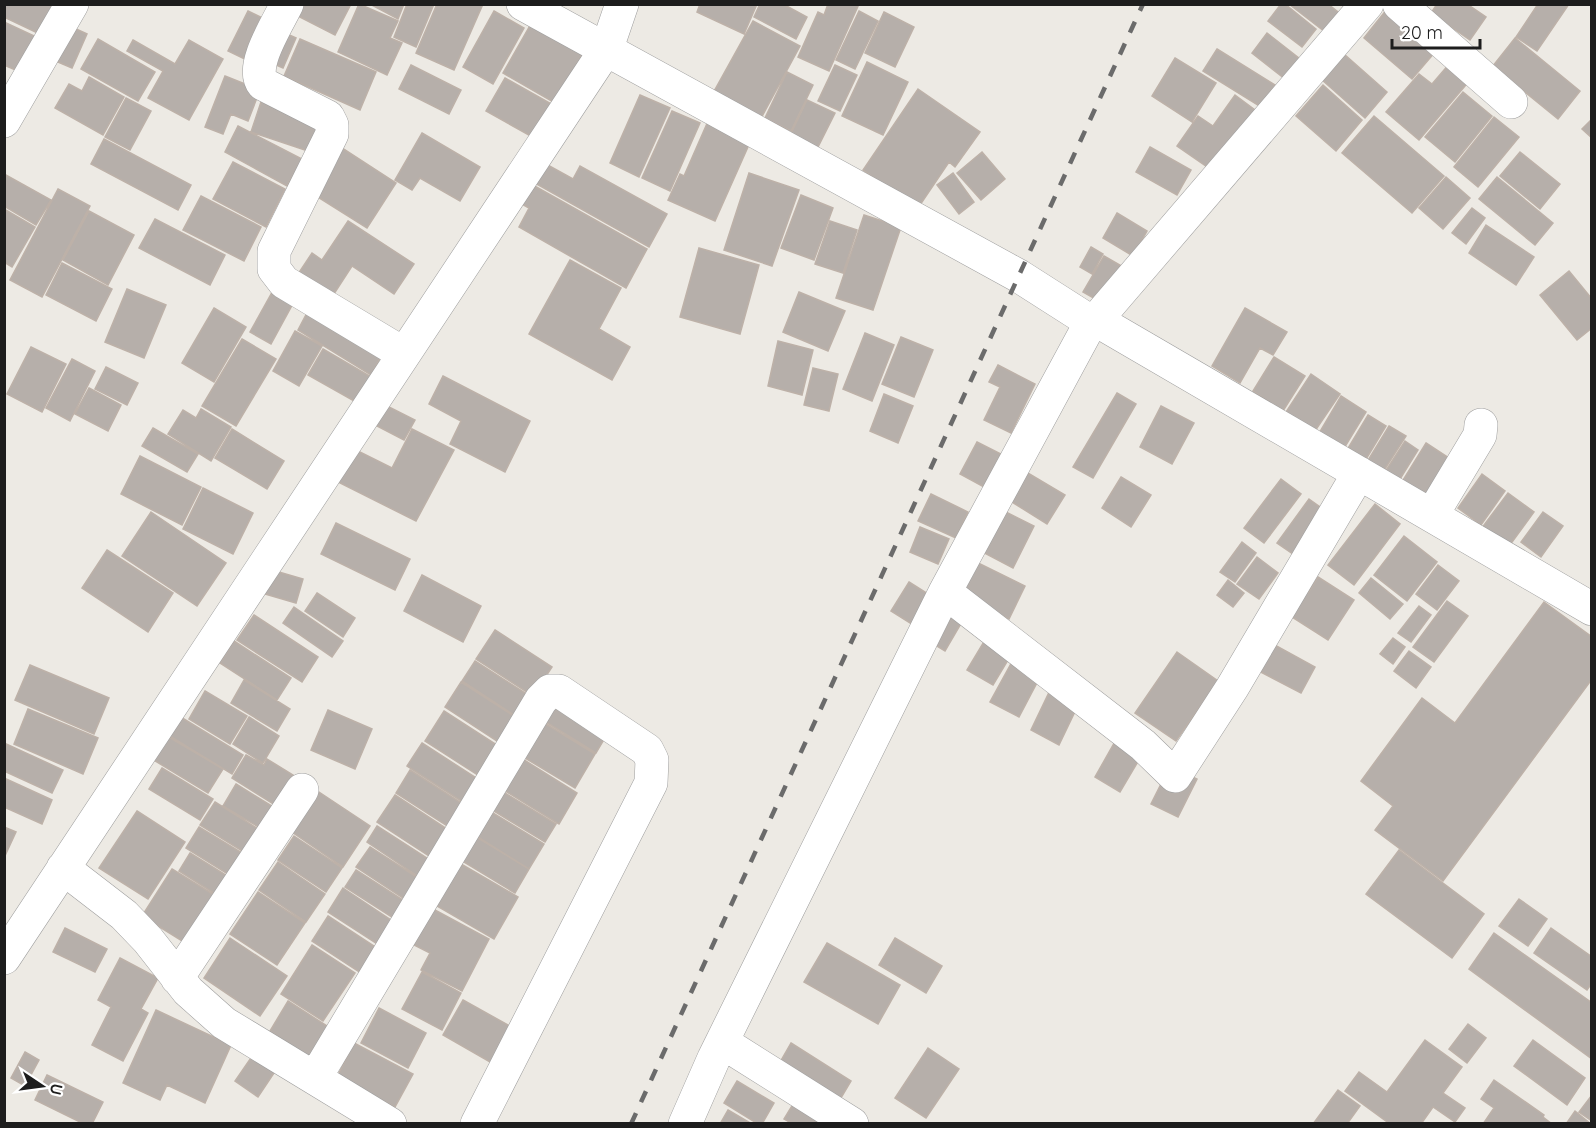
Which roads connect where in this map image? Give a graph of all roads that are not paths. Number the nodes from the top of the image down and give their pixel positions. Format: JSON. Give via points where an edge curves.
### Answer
{"nodes":[{"id":1,"x":72,"y":4,"type":"edge"},
{"id":2,"x":287,"y":4,"type":"edge"},
{"id":3,"x":524,"y":4,"type":"edge"},
{"id":4,"x":622,"y":4,"type":"edge"},
{"id":5,"x":1367,"y":4,"type":"edge"},
{"id":6,"x":1399,"y":4,"type":"edge"},
{"id":7,"x":606,"y":48,"type":"junction"},
{"id":8,"x":1510,"y":102,"type":"dead end"},
{"id":9,"x":4,"y":121,"type":"edge"},
{"id":10,"x":1093,"y":321,"type":"junction"},
{"id":11,"x":404,"y":354,"type":"junction"},
{"id":12,"x":1481,"y":425,"type":"dead end"},
{"id":13,"x":1359,"y":473,"type":"junction"},
{"id":14,"x":1431,"y":515,"type":"junction"},
{"id":15,"x":945,"y":592,"type":"junction"},
{"id":16,"x":1592,"y":609,"type":"edge"},
{"id":17,"x":302,"y":790,"type":"dead end"},
{"id":18,"x":63,"y":868,"type":"junction"},
{"id":19,"x":4,"y":958,"type":"edge"},
{"id":20,"x":177,"y":978,"type":"junction"},
{"id":21,"x":722,"y":1042,"type":"junction"},
{"id":22,"x":315,"y":1078,"type":"junction"},
{"id":23,"x":390,"y":1124,"type":"edge"},
{"id":24,"x":477,"y":1124,"type":"edge"},
{"id":25,"x":685,"y":1124,"type":"edge"},
{"id":26,"x":852,"y":1124,"type":"edge"}],
"edges":[{"from":1,"to":9,"type":"street"},
{"from":2,"to":11,"type":"street","via":[[258,65],[259,79],[328,117],[333,125],[274,251],[274,269],[284,282]]},
{"from":3,"to":7,"type":"street"},
{"from":4,"to":7,"type":"street"},
{"from":5,"to":10,"type":"street"},
{"from":6,"to":8,"type":"street"},
{"from":7,"to":10,"type":"street","via":[[1019,276]]},
{"from":7,"to":11,"type":"street"},
{"from":10,"to":13,"type":"street"},
{"from":10,"to":15,"type":"street"},
{"from":11,"to":18,"type":"street"},
{"from":12,"to":14,"type":"street","via":[[1480,435]]},
{"from":13,"to":14,"type":"street"},
{"from":13,"to":15,"type":"street","via":[[1232,688],[1174,776],[1143,744]]},
{"from":14,"to":16,"type":"street"},
{"from":15,"to":21,"type":"street"},
{"from":17,"to":20,"type":"street"},
{"from":18,"to":19,"type":"street"},
{"from":18,"to":20,"type":"street","via":[[124,915]]},
{"from":20,"to":22,"type":"street","via":[[224,1023]]},
{"from":21,"to":25,"type":"street"},
{"from":21,"to":26,"type":"street"},
{"from":22,"to":23,"type":"street"},
{"from":22,"to":24,"type":"street","via":[[541,700],[550,691],[559,691],[647,750],[652,760],[651,783]]}]}
